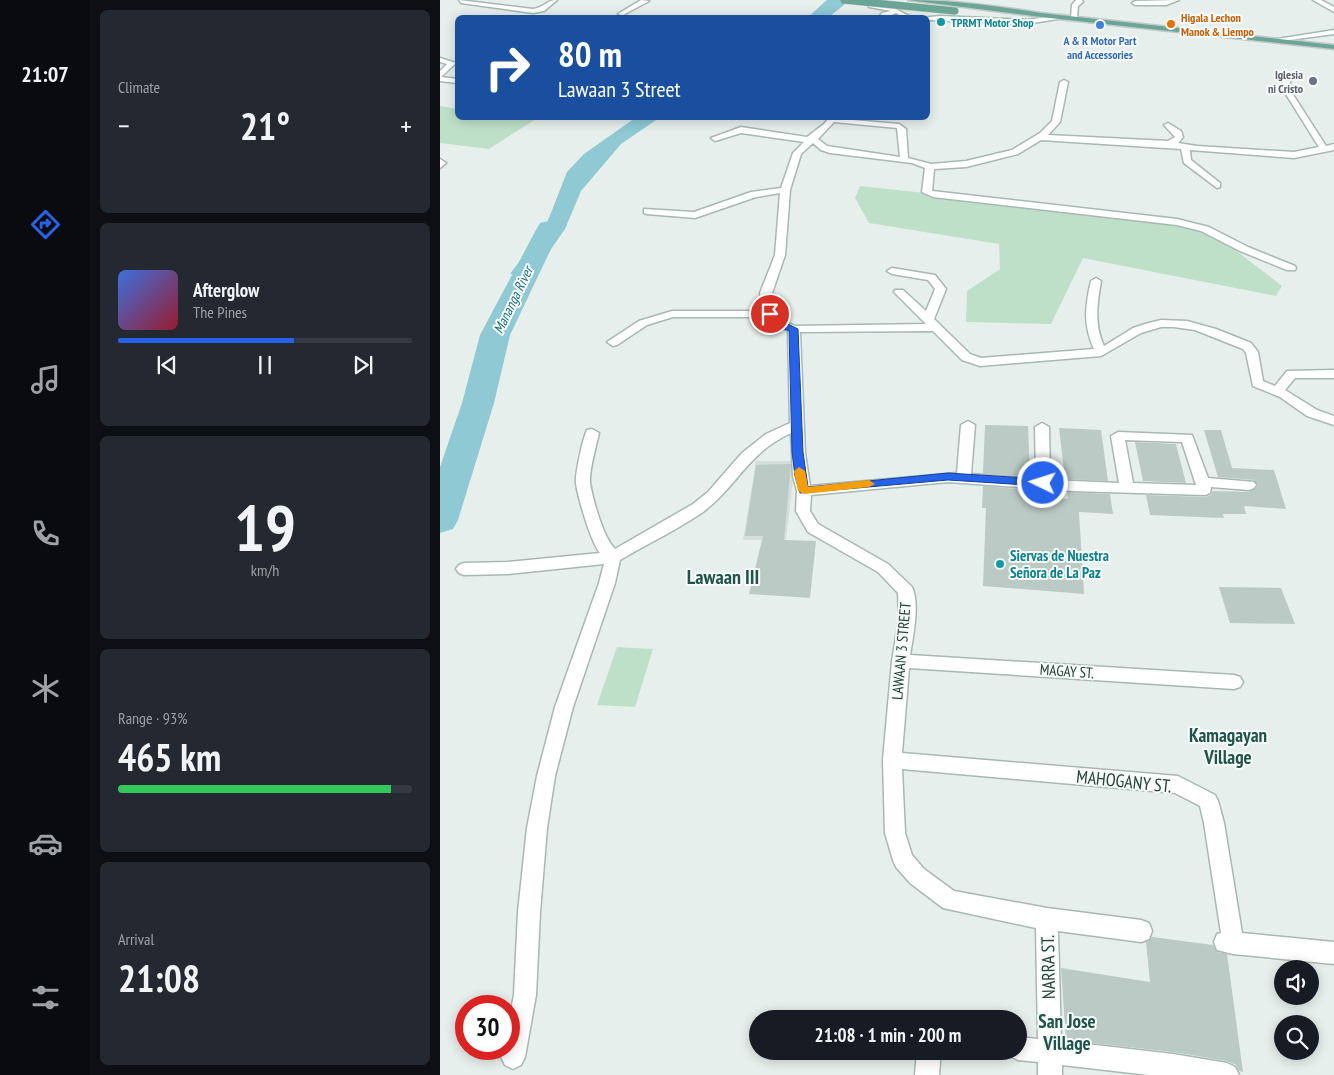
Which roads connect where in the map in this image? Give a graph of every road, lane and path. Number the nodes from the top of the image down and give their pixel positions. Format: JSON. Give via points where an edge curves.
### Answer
{"nodes":[{"id":1,"x":554,"y":0,"type":"edge"},
{"id":2,"x":644,"y":0,"type":"edge"},
{"id":3,"x":844,"y":0,"type":"edge"},
{"id":4,"x":873,"y":0,"type":"edge"},
{"id":5,"x":911,"y":0,"type":"edge"},
{"id":6,"x":1176,"y":0,"type":"edge"},
{"id":7,"x":1316,"y":0,"type":"edge"},
{"id":8,"x":461,"y":1,"type":"edge"},
{"id":9,"x":1075,"y":2,"type":"edge"},
{"id":10,"x":1135,"y":3,"type":"dead end"},
{"id":11,"x":1334,"y":10,"type":"edge"},
{"id":12,"x":897,"y":11,"type":"junction"},
{"id":13,"x":621,"y":14,"type":"dead end"},
{"id":14,"x":883,"y":15,"type":"edge"},
{"id":15,"x":904,"y":15,"type":"edge"},
{"id":16,"x":1042,"y":15,"type":"junction"},
{"id":17,"x":1061,"y":17,"type":"junction"},
{"id":18,"x":930,"y":18,"type":"edge"},
{"id":19,"x":1074,"y":18,"type":"junction"},
{"id":20,"x":1334,"y":32,"type":"edge"},
{"id":21,"x":1274,"y":40,"type":"junction"},
{"id":22,"x":1334,"y":47,"type":"edge"},
{"id":23,"x":440,"y":60,"type":"edge"},
{"id":24,"x":440,"y":75,"type":"edge"},
{"id":25,"x":1286,"y":77,"type":"dead end"},
{"id":26,"x":440,"y":79,"type":"edge"},
{"id":27,"x":455,"y":81,"type":"edge"},
{"id":28,"x":1064,"y":82,"type":"dead end"},
{"id":29,"x":832,"y":120,"type":"edge"},
{"id":30,"x":850,"y":120,"type":"edge"},
{"id":31,"x":1168,"y":125,"type":"dead end"},
{"id":32,"x":1039,"y":137,"type":"junction"},
{"id":33,"x":715,"y":138,"type":"dead end"},
{"id":34,"x":810,"y":139,"type":"junction"},
{"id":35,"x":1169,"y":144,"type":"junction"},
{"id":36,"x":1184,"y":146,"type":"junction"},
{"id":37,"x":1334,"y":147,"type":"edge"},
{"id":38,"x":1324,"y":148,"type":"junction"},
{"id":39,"x":903,"y":160,"type":"junction"},
{"id":40,"x":930,"y":168,"type":"junction"},
{"id":41,"x":1217,"y":185,"type":"dead end"},
{"id":42,"x":785,"y":190,"type":"junction"},
{"id":43,"x":647,"y":212,"type":"dead end"},
{"id":44,"x":1291,"y":268,"type":"dead end"},
{"id":45,"x":892,"y":271,"type":"dead end"},
{"id":46,"x":1096,"y":281,"type":"dead end"},
{"id":47,"x":899,"y":292,"type":"dead end"},
{"id":48,"x":770,"y":314,"type":"junction"},
{"id":49,"x":932,"y":323,"type":"junction"},
{"id":50,"x":794,"y":329,"type":"junction"},
{"id":51,"x":613,"y":342,"type":"dead end"},
{"id":52,"x":1101,"y":352,"type":"junction"},
{"id":53,"x":1334,"y":374,"type":"edge"},
{"id":54,"x":1277,"y":392,"type":"junction"},
{"id":55,"x":1334,"y":421,"type":"edge"},
{"id":56,"x":968,"y":425,"type":"dead end"},
{"id":57,"x":796,"y":426,"type":"junction"},
{"id":58,"x":1042,"y":427,"type":"dead end"},
{"id":59,"x":592,"y":433,"type":"dead end"},
{"id":60,"x":964,"y":477,"type":"junction"},
{"id":61,"x":1202,"y":482,"type":"junction"},
{"id":62,"x":1043,"y":483,"type":"junction"},
{"id":63,"x":1249,"y":485,"type":"dead end"},
{"id":64,"x":1127,"y":488,"type":"junction"},
{"id":65,"x":804,"y":491,"type":"junction"},
{"id":66,"x":613,"y":558,"type":"junction"},
{"id":67,"x":464,"y":569,"type":"dead end"},
{"id":68,"x":901,"y":661,"type":"junction"},
{"id":69,"x":1234,"y":682,"type":"dead end"},
{"id":70,"x":892,"y":760,"type":"junction"},
{"id":71,"x":1047,"y":919,"type":"junction"},
{"id":72,"x":1141,"y":931,"type":"dead end"},
{"id":73,"x":1334,"y":953,"type":"edge"},
{"id":74,"x":520,"y":1019,"type":"edge"},
{"id":75,"x":1027,"y":1052,"type":"edge"},
{"id":76,"x":928,"y":1060,"type":"edge"},
{"id":77,"x":1050,"y":1064,"type":"edge"},
{"id":78,"x":1173,"y":1070,"type":"edge"},
{"id":79,"x":927,"y":1075,"type":"edge"},
{"id":80,"x":1226,"y":1075,"type":"edge"}],
"edges":[{"from":1,"to":8,"type":"street","via":[[542,10],[533,12]]},
{"from":2,"to":13,"type":"street"},
{"from":3,"to":16,"type":"main road","bridge":true,"via":[[999,15]]},
{"from":4,"to":12,"type":"street","via":[[866,5]]},
{"from":5,"to":16,"type":"main road"},
{"from":6,"to":10,"type":"street"},
{"from":7,"to":11,"type":"street"},
{"from":9,"to":19,"type":"street"},
{"from":12,"to":14,"type":"street"},
{"from":12,"to":15,"type":"street"},
{"from":16,"to":17,"type":"main road"},
{"from":17,"to":18,"type":"street","via":[[1040,22]]},
{"from":17,"to":19,"type":"main road"},
{"from":19,"to":21,"type":"main road"},
{"from":20,"to":21,"type":"street"},
{"from":21,"to":22,"type":"main road"},
{"from":23,"to":24,"type":"street","via":[[452,62]]},
{"from":25,"to":38,"type":"street","via":[[1289,94]]},
{"from":26,"to":27,"type":"street"},
{"from":28,"to":32,"type":"street","via":[[1056,122]]},
{"from":29,"to":34,"type":"street"},
{"from":30,"to":39,"type":"street","via":[[902,128]]},
{"from":31,"to":35,"type":"street","via":[[1178,132],[1179,137]]},
{"from":32,"to":35,"type":"street"},
{"from":32,"to":40,"type":"street","via":[[1015,152],[966,164]]},
{"from":33,"to":34,"type":"street","via":[[740,130]]},
{"from":34,"to":39,"type":"street","via":[[830,150]]},
{"from":34,"to":42,"type":"street","via":[[796,153]]},
{"from":35,"to":36,"type":"street"},
{"from":36,"to":38,"type":"street","via":[[1294,155]]},
{"from":36,"to":41,"type":"street","via":[[1187,161]]},
{"from":37,"to":38,"type":"street"},
{"from":39,"to":40,"type":"street","via":[[922,163]]},
{"from":40,"to":44,"type":"street","via":[[927,192],[936,195],[1177,222],[1205,229]]},
{"from":42,"to":43,"type":"street","via":[[754,194],[695,215]]},
{"from":42,"to":48,"type":"street","via":[[780,255],[766,293]]},
{"from":45,"to":49,"type":"street","via":[[931,277],[941,289]]},
{"from":46,"to":52,"type":"street","via":[[1089,317],[1092,336]]},
{"from":47,"to":49,"type":"street"},
{"from":48,"to":50,"type":"street","via":[[779,323]]},
{"from":48,"to":51,"type":"street","via":[[672,314],[643,323]]},
{"from":49,"to":50,"type":"street"},
{"from":49,"to":52,"type":"street","via":[[966,357],[980,362]]},
{"from":50,"to":57,"type":"street","name":"LAWAAN 3 STREET"},
{"from":52,"to":54,"type":"street","via":[[1149,326],[1172,323],[1198,326],[1247,346],[1252,352],[1257,383]]},
{"from":53,"to":54,"type":"street","via":[[1291,374]]},
{"from":54,"to":55,"type":"street","via":[[1312,413]]},
{"from":56,"to":60,"type":"street"},
{"from":57,"to":65,"type":"street","name":"LAWAAN 3 STREET"},
{"from":57,"to":66,"type":"street","via":[[771,437],[746,456],[698,508]]},
{"from":58,"to":62,"type":"street"},
{"from":59,"to":66,"type":"street","via":[[584,482],[603,546]]},
{"from":60,"to":62,"type":"street"},
{"from":60,"to":65,"type":"street"},
{"from":61,"to":63,"type":"street"},
{"from":61,"to":64,"type":"street","via":[[1205,490]]},
{"from":61,"to":64,"type":"street","via":[[1187,438],[1118,436]]},
{"from":62,"to":64,"type":"street"},
{"from":65,"to":68,"type":"street","name":"LAWAAN 3 STREET","via":[[803,511],[813,528],[883,568],[906,591],[907,619]]},
{"from":66,"to":67,"type":"street"},
{"from":66,"to":74,"type":"street","via":[[564,707],[546,776],[537,828],[525,995]]},
{"from":68,"to":69,"type":"street","name":"MAGAY ST."},
{"from":68,"to":70,"type":"street","name":"LAWAAN 3 STREET"},
{"from":70,"to":71,"type":"street","name":"LAWAAN 3 STREET","via":[[895,833],[903,860],[917,876],[950,901]]},
{"from":70,"to":73,"type":"street","name":"MAHOGANY ST.","via":[[1178,785],[1208,801],[1214,823],[1229,943]]},
{"from":71,"to":72,"type":"street","name":"LAWAAN 3 STREET"},
{"from":71,"to":77,"type":"street","name":"NARRA ST."},
{"from":75,"to":77,"type":"street"},
{"from":76,"to":79,"type":"street"},
{"from":77,"to":78,"type":"street"},
{"from":78,"to":80,"type":"street"}]}
